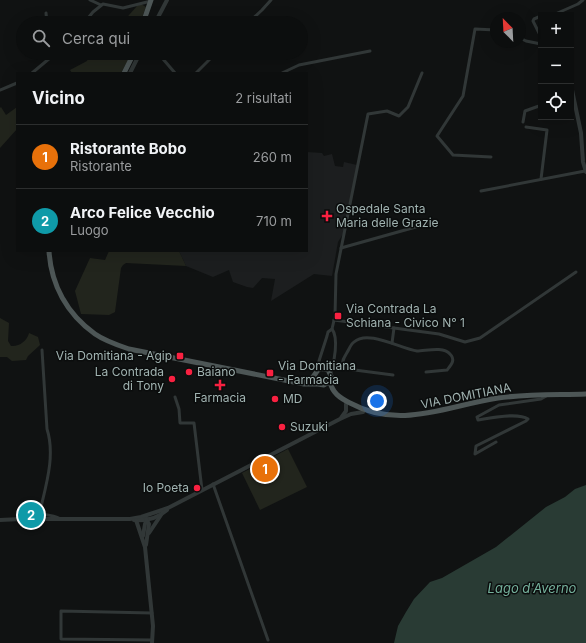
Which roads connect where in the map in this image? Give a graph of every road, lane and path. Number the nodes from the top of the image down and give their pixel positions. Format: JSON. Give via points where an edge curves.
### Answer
{"nodes":[{"id":1,"x":90,"y":0,"type":"edge"},
{"id":2,"x":167,"y":0,"type":"edge"},
{"id":3,"x":271,"y":0,"type":"edge"},
{"id":4,"x":583,"y":0,"type":"edge"},
{"id":5,"x":151,"y":1,"type":"edge"},
{"id":6,"x":101,"y":5,"type":"junction"},
{"id":7,"x":560,"y":12,"type":"edge"},
{"id":8,"x":46,"y":13,"type":"dead end"},
{"id":9,"x":46,"y":16,"type":"edge"},
{"id":10,"x":91,"y":16,"type":"edge"},
{"id":11,"x":146,"y":16,"type":"edge"},
{"id":12,"x":159,"y":16,"type":"edge"},
{"id":13,"x":256,"y":16,"type":"edge"},
{"id":14,"x":538,"y":17,"type":"edge"},
{"id":15,"x":490,"y":30,"type":"edge"},
{"id":16,"x":538,"y":31,"type":"edge"},
{"id":17,"x":526,"y":41,"type":"edge"},
{"id":18,"x":538,"y":43,"type":"edge"},
{"id":19,"x":370,"y":51,"type":"dead end"},
{"id":20,"x":47,"y":60,"type":"edge"},
{"id":21,"x":130,"y":60,"type":"edge"},
{"id":22,"x":136,"y":60,"type":"edge"},
{"id":23,"x":164,"y":60,"type":"edge"},
{"id":24,"x":209,"y":60,"type":"edge"},
{"id":25,"x":33,"y":72,"type":"edge"},
{"id":26,"x":124,"y":72,"type":"edge"},
{"id":27,"x":130,"y":72,"type":"edge"},
{"id":28,"x":174,"y":72,"type":"edge"},
{"id":29,"x":197,"y":72,"type":"edge"},
{"id":30,"x":284,"y":72,"type":"edge"},
{"id":31,"x":422,"y":73,"type":"dead end"},
{"id":32,"x":16,"y":83,"type":"edge"},
{"id":33,"x":0,"y":90,"type":"edge"},
{"id":34,"x":574,"y":103,"type":"edge"},
{"id":35,"x":538,"y":106,"type":"edge"},
{"id":36,"x":523,"y":122,"type":"dead end"},
{"id":37,"x":526,"y":127,"type":"dead end"},
{"id":38,"x":491,"y":157,"type":"dead end"},
{"id":39,"x":586,"y":172,"type":"edge"},
{"id":40,"x":541,"y":179,"type":"junction"},
{"id":41,"x":481,"y":191,"type":"dead end"},
{"id":42,"x":430,"y":223,"type":"dead end"},
{"id":43,"x":341,"y":248,"type":"junction"},
{"id":44,"x":49,"y":252,"type":"edge"},
{"id":45,"x":576,"y":272,"type":"dead end"},
{"id":46,"x":334,"y":320,"type":"junction"},
{"id":47,"x":394,"y":328,"type":"junction"},
{"id":48,"x":332,"y":329,"type":"junction"},
{"id":49,"x":392,"y":343,"type":"junction"},
{"id":50,"x":42,"y":350,"type":"dead end"},
{"id":51,"x":319,"y":369,"type":"junction"},
{"id":52,"x":426,"y":372,"type":"dead end"},
{"id":53,"x":331,"y":373,"type":"junction"},
{"id":54,"x":393,"y":375,"type":"dead end"},
{"id":55,"x":314,"y":376,"type":"junction"},
{"id":56,"x":300,"y":382,"type":"junction"},
{"id":57,"x":330,"y":382,"type":"junction"},
{"id":58,"x":318,"y":384,"type":"junction"},
{"id":59,"x":326,"y":387,"type":"junction"},
{"id":60,"x":586,"y":394,"type":"edge"},
{"id":61,"x":548,"y":395,"type":"junction"},
{"id":62,"x":175,"y":397,"type":"dead end"},
{"id":63,"x":346,"y":404,"type":"junction"},
{"id":64,"x":354,"y":407,"type":"junction"},
{"id":65,"x":363,"y":412,"type":"junction"},
{"id":66,"x":374,"y":412,"type":"junction"},
{"id":67,"x":351,"y":414,"type":"junction"},
{"id":68,"x":340,"y":419,"type":"junction"},
{"id":69,"x":496,"y":442,"type":"dead end"},
{"id":70,"x":213,"y":484,"type":"junction"},
{"id":71,"x":202,"y":490,"type":"junction"},
{"id":72,"x":168,"y":508,"type":"junction"},
{"id":73,"x":156,"y":513,"type":"junction"},
{"id":74,"x":164,"y":513,"type":"junction"},
{"id":75,"x":142,"y":517,"type":"junction"},
{"id":76,"x":31,"y":519,"type":"tunnel mouth"},
{"id":77,"x":60,"y":519,"type":"junction"},
{"id":78,"x":130,"y":519,"type":"junction"},
{"id":79,"x":0,"y":520,"type":"edge"},
{"id":80,"x":21,"y":520,"type":"tunnel mouth"},
{"id":81,"x":136,"y":520,"type":"junction"},
{"id":82,"x":147,"y":520,"type":"junction"},
{"id":83,"x":142,"y":531,"type":"junction"},
{"id":84,"x":149,"y":533,"type":"junction"},
{"id":85,"x":145,"y":547,"type":"junction"},
{"id":86,"x":152,"y":613,"type":"junction"},
{"id":87,"x":268,"y":640,"type":"dead end"},
{"id":88,"x":152,"y":642,"type":"edge"}],
"edges":[{"from":1,"to":6,"type":"street"},
{"from":2,"to":12,"type":"street"},
{"from":3,"to":13,"type":"street"},
{"from":4,"to":7,"type":"street"},
{"from":5,"to":6,"type":"street","via":[[123,8]]},
{"from":5,"to":11,"type":"main road"},
{"from":6,"to":10,"type":"street"},
{"from":8,"to":9,"type":"street"},
{"from":14,"to":16,"type":"street","via":[[533,21]]},
{"from":15,"to":38,"type":"street","via":[[475,29],[463,96],[437,136],[453,155]]},
{"from":17,"to":18,"type":"street"},
{"from":19,"to":30,"type":"street","via":[[299,65]]},
{"from":20,"to":25,"type":"street"},
{"from":21,"to":26,"type":"main road"},
{"from":22,"to":27,"type":"street"},
{"from":23,"to":28,"type":"street"},
{"from":24,"to":29,"type":"street"},
{"from":31,"to":43,"type":"street","via":[[408,107],[399,116],[387,111],[368,114]]},
{"from":32,"to":33,"type":"street"},
{"from":34,"to":39,"type":"street"},
{"from":35,"to":36,"type":"street","via":[[525,111]]},
{"from":37,"to":40,"type":"street","via":[[547,130]]},
{"from":39,"to":40,"type":"street"},
{"from":40,"to":41,"type":"street"},
{"from":42,"to":43,"type":"street"},
{"from":43,"to":46,"type":"street","via":[[335,279]]},
{"from":44,"to":56,"type":"main road","via":[[54,280],[66,304],[95,335],[129,349]]},
{"from":45,"to":47,"type":"street","via":[[474,340],[465,342],[439,334]]},
{"from":46,"to":47,"type":"street"},
{"from":46,"to":48,"type":"street"},
{"from":47,"to":49,"type":"street"},
{"from":48,"to":51,"type":"street","via":[[328,332],[318,364]]},
{"from":48,"to":53,"type":"street","via":[[335,340]]},
{"from":49,"to":52,"type":"street","via":[[416,351],[449,352],[453,359],[447,370]]},
{"from":49,"to":54,"type":"street","via":[[373,338],[360,338],[354,342],[342,363],[347,369]]},
{"from":50,"to":77,"type":"street","via":[[47,429],[50,439],[49,469],[41,513]]},
{"from":51,"to":53,"type":"main road","via":[[323,368]]},
{"from":51,"to":55,"type":"main road"},
{"from":53,"to":57,"type":"main road"},
{"from":55,"to":56,"type":"main road"},
{"from":55,"to":58,"type":"main road"},
{"from":56,"to":58,"type":"main road"},
{"from":57,"to":59,"type":"main road"},
{"from":57,"to":64,"type":"main road","name":"VIA DOMITIANA","via":[[337,396]]},
{"from":58,"to":59,"type":"main road"},
{"from":59,"to":63,"type":"main road","name":"VIA DOMITIANA"},
{"from":60,"to":61,"type":"main road","name":"VIA DOMITIANA"},
{"from":61,"to":66,"type":"main road","name":"VIA DOMITIANA","via":[[498,398],[410,416]]},
{"from":61,"to":69,"type":"street","via":[[541,400],[499,405],[477,417],[478,420],[505,416],[524,416],[528,419],[476,446],[475,454]]},
{"from":62,"to":71,"type":"street","via":[[180,424],[194,423]]},
{"from":63,"to":64,"type":"main road","name":"VIA DOMITIANA"},
{"from":63,"to":68,"type":"street","via":[[346,411]]},
{"from":64,"to":65,"type":"main road","name":"VIA DOMITIANA"},
{"from":64,"to":66,"type":"main road","name":"VIA DOMITIANA"},
{"from":64,"to":67,"type":"street"},
{"from":65,"to":66,"type":"main road","name":"VIA DOMITIANA"},
{"from":65,"to":67,"type":"street"},
{"from":67,"to":68,"type":"street"},
{"from":68,"to":70,"type":"street"},
{"from":70,"to":71,"type":"street"},
{"from":70,"to":87,"type":"street"},
{"from":71,"to":72,"type":"street"},
{"from":72,"to":73,"type":"street"},
{"from":72,"to":74,"type":"street"},
{"from":73,"to":75,"type":"street"},
{"from":73,"to":82,"type":"street"},
{"from":74,"to":82,"type":"street"},
{"from":74,"to":84,"type":"street"},
{"from":75,"to":78,"type":"street"},
{"from":75,"to":82,"type":"street"},
{"from":76,"to":77,"type":"street"},
{"from":77,"to":78,"type":"street"},
{"from":78,"to":81,"type":"street"},
{"from":79,"to":80,"type":"street"},
{"from":81,"to":82,"type":"street"},
{"from":81,"to":83,"type":"street"},
{"from":82,"to":83,"type":"street"},
{"from":82,"to":84,"type":"street"},
{"from":83,"to":84,"type":"street"},
{"from":83,"to":85,"type":"street"},
{"from":84,"to":85,"type":"street"},
{"from":85,"to":86,"type":"street"},
{"from":86,"to":88,"type":"street"},
{"from":86,"to":88,"type":"street","via":[[61,611],[61,639]]}]}
